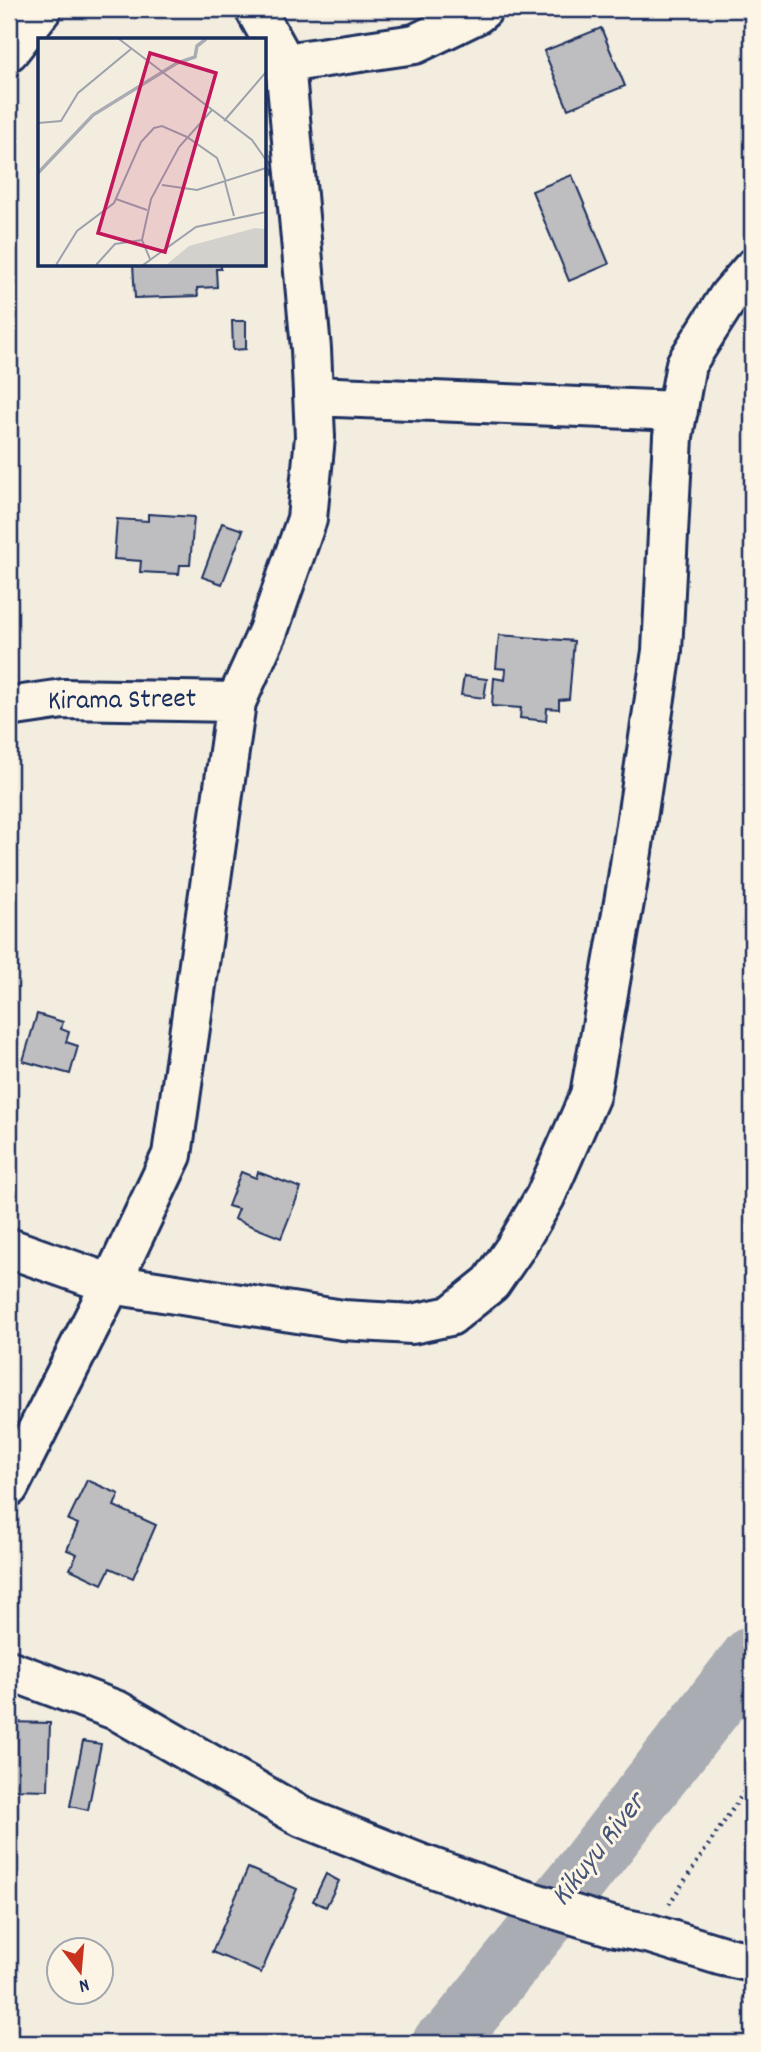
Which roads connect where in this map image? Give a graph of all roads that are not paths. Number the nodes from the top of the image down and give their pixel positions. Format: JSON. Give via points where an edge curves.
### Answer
{"nodes":[{"id":1,"x":41,"y":9,"type":"edge"},
{"id":2,"x":255,"y":9,"type":"edge"},
{"id":3,"x":483,"y":9,"type":"edge"},
{"id":4,"x":9,"y":51,"type":"edge"},
{"id":5,"x":285,"y":63,"type":"junction"},
{"id":6,"x":752,"y":270,"type":"edge"},
{"id":7,"x":313,"y":396,"type":"junction"},
{"id":8,"x":678,"y":411,"type":"junction"},
{"id":9,"x":236,"y":702,"type":"junction"},
{"id":10,"x":9,"y":707,"type":"edge"},
{"id":11,"x":9,"y":1248,"type":"edge"},
{"id":12,"x":111,"y":1284,"type":"junction"},
{"id":13,"x":9,"y":1487,"type":"edge"},
{"id":14,"x":9,"y":1670,"type":"edge"},
{"id":15,"x":752,"y":1962,"type":"edge"}],
"edges":[{"from":1,"to":4,"type":"street"},
{"from":2,"to":5,"type":"street"},
{"from":3,"to":5,"type":"street","via":[[415,44]]},
{"from":5,"to":7,"type":"street"},
{"from":6,"to":8,"type":"street","via":[[729,296],[686,364]]},
{"from":7,"to":8,"type":"street"},
{"from":7,"to":9,"type":"street","via":[[315,437],[307,519],[268,631]]},
{"from":8,"to":12,"type":"street","via":[[662,652],[590,1095],[545,1196],[515,1248],[491,1283],[450,1316],[412,1324],[343,1320]]},
{"from":9,"to":10,"type":"street","name":"Kirama Street","via":[[63,699]]},
{"from":9,"to":12,"type":"street","via":[[172,1155]]},
{"from":11,"to":12,"type":"street"},
{"from":12,"to":13,"type":"street"},
{"from":14,"to":15,"type":"street","via":[[118,1710],[302,1817],[421,1864],[611,1926]]}]}
